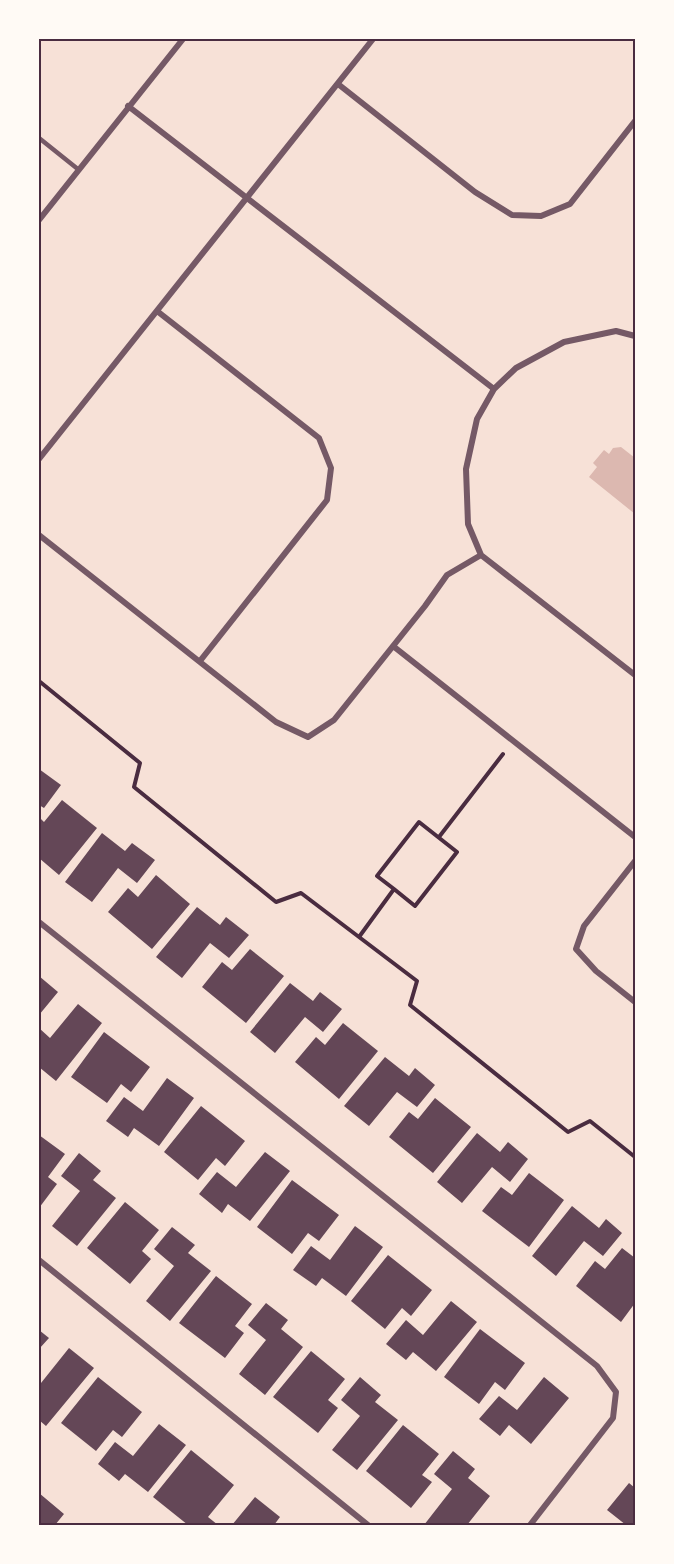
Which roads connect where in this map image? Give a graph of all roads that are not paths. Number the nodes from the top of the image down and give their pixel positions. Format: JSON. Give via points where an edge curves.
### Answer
{"nodes":[{"id":1,"x":183,"y":39,"type":"edge"},
{"id":2,"x":374,"y":39,"type":"edge"},
{"id":3,"x":338,"y":84,"type":"junction"},
{"id":4,"x":128,"y":106,"type":"junction"},
{"id":5,"x":635,"y":121,"type":"edge"},
{"id":6,"x":39,"y":138,"type":"edge"},
{"id":7,"x":79,"y":170,"type":"junction"},
{"id":8,"x":247,"y":198,"type":"junction"},
{"id":9,"x":39,"y":220,"type":"edge"},
{"id":10,"x":157,"y":311,"type":"junction"},
{"id":11,"x":635,"y":336,"type":"edge"},
{"id":12,"x":494,"y":389,"type":"junction"},
{"id":13,"x":39,"y":459,"type":"edge"},
{"id":14,"x":39,"y":535,"type":"edge"},
{"id":15,"x":481,"y":555,"type":"junction"},
{"id":16,"x":393,"y":646,"type":"junction"},
{"id":17,"x":200,"y":661,"type":"junction"},
{"id":18,"x":635,"y":675,"type":"edge"},
{"id":19,"x":635,"y":837,"type":"edge"},
{"id":20,"x":635,"y":861,"type":"edge"},
{"id":21,"x":39,"y":922,"type":"edge"},
{"id":22,"x":635,"y":1002,"type":"edge"},
{"id":23,"x":39,"y":1260,"type":"edge"},
{"id":24,"x":368,"y":1525,"type":"edge"},
{"id":25,"x":530,"y":1525,"type":"edge"}],
"edges":[{"from":1,"to":4,"type":"street"},
{"from":2,"to":3,"type":"street"},
{"from":3,"to":5,"type":"street","via":[[475,192],[512,215],[541,216],[570,204]]},
{"from":3,"to":8,"type":"street"},
{"from":4,"to":7,"type":"street"},
{"from":4,"to":8,"type":"street"},
{"from":6,"to":7,"type":"lane"},
{"from":7,"to":9,"type":"street"},
{"from":8,"to":10,"type":"street"},
{"from":8,"to":12,"type":"street"},
{"from":10,"to":13,"type":"street"},
{"from":10,"to":17,"type":"street","via":[[319,438],[331,468],[327,500]]},
{"from":11,"to":12,"type":"street","via":[[616,331],[564,342],[516,368]]},
{"from":12,"to":15,"type":"street","via":[[477,419],[466,470],[468,524]]},
{"from":14,"to":17,"type":"street"},
{"from":15,"to":16,"type":"street","via":[[447,575]]},
{"from":15,"to":18,"type":"street"},
{"from":16,"to":17,"type":"street","via":[[334,720],[308,737],[276,722]]},
{"from":16,"to":19,"type":"street"},
{"from":20,"to":22,"type":"street","via":[[584,926],[576,949],[596,971]]},
{"from":21,"to":25,"type":"street","via":[[597,1366],[616,1392],[613,1418]]},
{"from":23,"to":24,"type":"street"}]}
